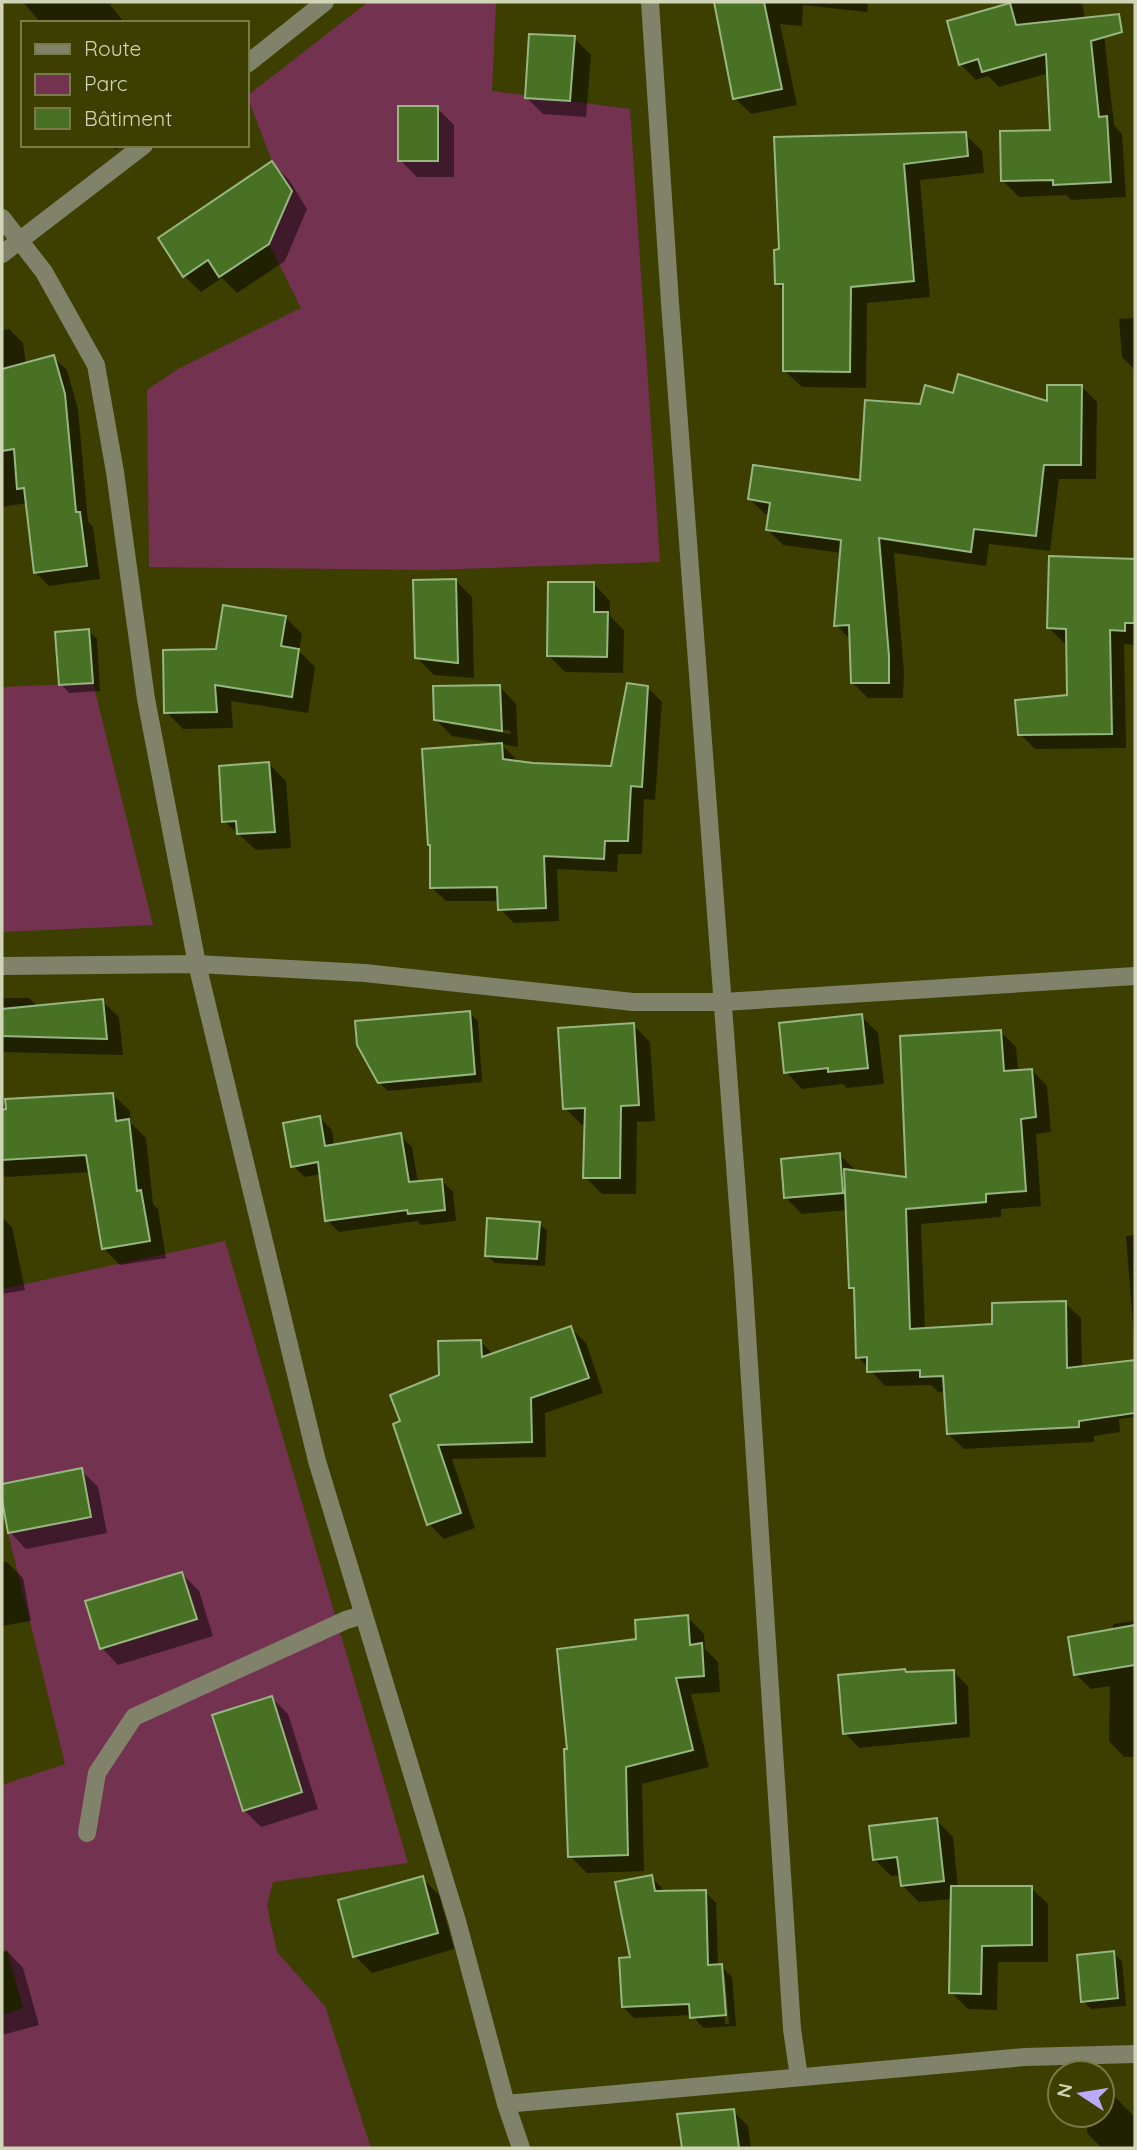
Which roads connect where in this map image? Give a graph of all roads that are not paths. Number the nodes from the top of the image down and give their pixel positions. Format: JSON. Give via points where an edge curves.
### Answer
{"nodes":[{"id":1,"x":325,"y":2,"type":"edge"},
{"id":2,"x":650,"y":2,"type":"edge"},
{"id":3,"x":248,"y":63,"type":"edge"},
{"id":4,"x":141,"y":147,"type":"edge"},
{"id":5,"x":2,"y":218,"type":"edge"},
{"id":6,"x":19,"y":241,"type":"junction"},
{"id":7,"x":2,"y":254,"type":"edge"},
{"id":8,"x":197,"y":964,"type":"junction"},
{"id":9,"x":2,"y":967,"type":"edge"},
{"id":10,"x":1135,"y":976,"type":"edge"},
{"id":11,"x":723,"y":1002,"type":"junction"},
{"id":12,"x":363,"y":1615,"type":"junction"},
{"id":13,"x":88,"y":1833,"type":"dead end"},
{"id":14,"x":1135,"y":2054,"type":"edge"},
{"id":15,"x":799,"y":2077,"type":"junction"},
{"id":16,"x":506,"y":2104,"type":"junction"},
{"id":17,"x":521,"y":2148,"type":"edge"}],
"edges":[{"from":1,"to":3,"type":"street"},
{"from":2,"to":11,"type":"street"},
{"from":4,"to":6,"type":"street"},
{"from":5,"to":6,"type":"street"},
{"from":6,"to":7,"type":"street"},
{"from":6,"to":8,"type":"street","via":[[44,272],[96,365],[146,699]]},
{"from":8,"to":9,"type":"street"},
{"from":8,"to":11,"type":"street","via":[[365,973],[633,1002]]},
{"from":8,"to":12,"type":"street","via":[[317,1461]]},
{"from":10,"to":11,"type":"street"},
{"from":11,"to":15,"type":"street","via":[[792,2029]]},
{"from":12,"to":13,"type":"street","via":[[134,1717],[97,1773]]},
{"from":12,"to":16,"type":"street","via":[[457,1921]]},
{"from":14,"to":15,"type":"street","via":[[1025,2057]]},
{"from":15,"to":16,"type":"street"},
{"from":16,"to":17,"type":"street"}]}
